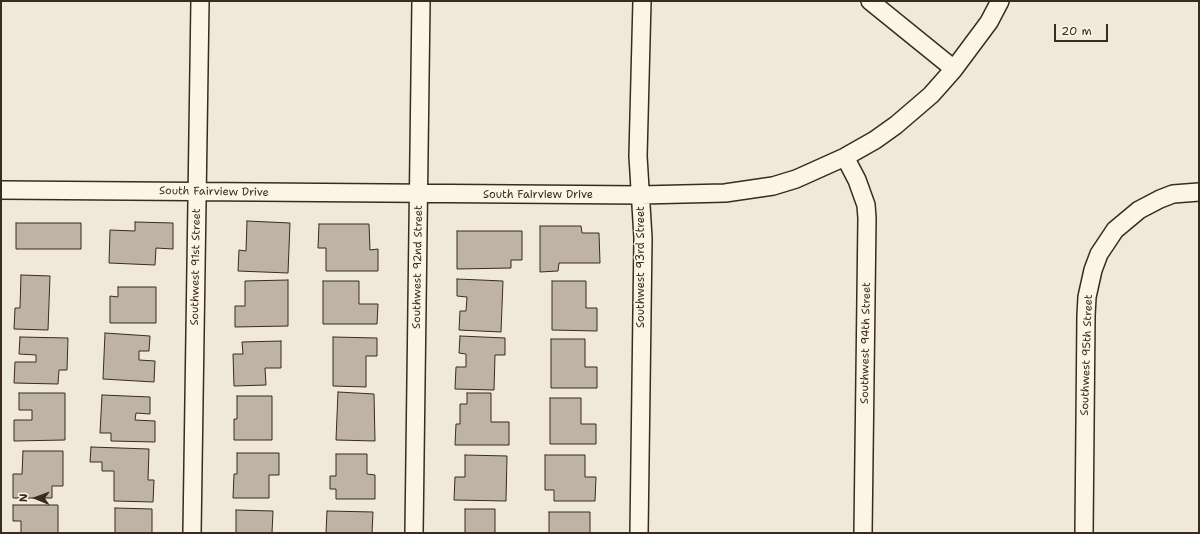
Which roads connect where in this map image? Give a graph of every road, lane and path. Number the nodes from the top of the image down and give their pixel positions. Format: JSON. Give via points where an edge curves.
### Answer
{"nodes":[{"id":1,"x":200,"y":1,"type":"edge"},
{"id":2,"x":421,"y":1,"type":"edge"},
{"id":3,"x":642,"y":1,"type":"edge"},
{"id":4,"x":870,"y":1,"type":"edge"},
{"id":5,"x":1000,"y":1,"type":"edge"},
{"id":6,"x":954,"y":69,"type":"junction"},
{"id":7,"x":845,"y":157,"type":"junction"},
{"id":8,"x":1,"y":190,"type":"edge"},
{"id":9,"x":198,"y":191,"type":"junction"},
{"id":10,"x":1199,"y":192,"type":"edge"},
{"id":11,"x":419,"y":194,"type":"junction"},
{"id":12,"x":641,"y":195,"type":"junction"},
{"id":13,"x":192,"y":533,"type":"edge"},
{"id":14,"x":414,"y":533,"type":"edge"},
{"id":15,"x":639,"y":533,"type":"edge"},
{"id":16,"x":863,"y":533,"type":"edge"},
{"id":17,"x":1084,"y":533,"type":"edge"}],
"edges":[{"from":1,"to":9,"type":"street","name":"Southwest 91st Street"},
{"from":2,"to":11,"type":"street","name":"Southwest 92nd Street"},
{"from":3,"to":12,"type":"street","name":"Southwest 93rd Street","via":[[638,156]]},
{"from":4,"to":6,"type":"street"},
{"from":5,"to":6,"type":"street","name":"South Fairview Drive","via":[[989,22]]},
{"from":6,"to":7,"type":"street","name":"South Fairview Drive","via":[[931,95],[896,125]]},
{"from":7,"to":12,"type":"street","name":"South Fairview Drive","via":[[796,179],[753,190]]},
{"from":7,"to":16,"type":"street","name":"Southwest 94th Street","via":[[857,180],[868,218]]},
{"from":8,"to":9,"type":"street","name":"South Fairview Drive"},
{"from":9,"to":11,"type":"street","name":"South Fairview Drive"},
{"from":9,"to":13,"type":"street","name":"Southwest 91st Street"},
{"from":10,"to":17,"type":"street","name":"Southwest 95th Street","via":[[1173,194],[1139,210],[1115,230],[1099,254],[1093,270],[1086,316]]},
{"from":11,"to":12,"type":"street","name":"South Fairview Drive"},
{"from":11,"to":14,"type":"street","name":"Southwest 92nd Street"},
{"from":12,"to":15,"type":"street","name":"Southwest 93rd Street","via":[[643,238]]}]}
